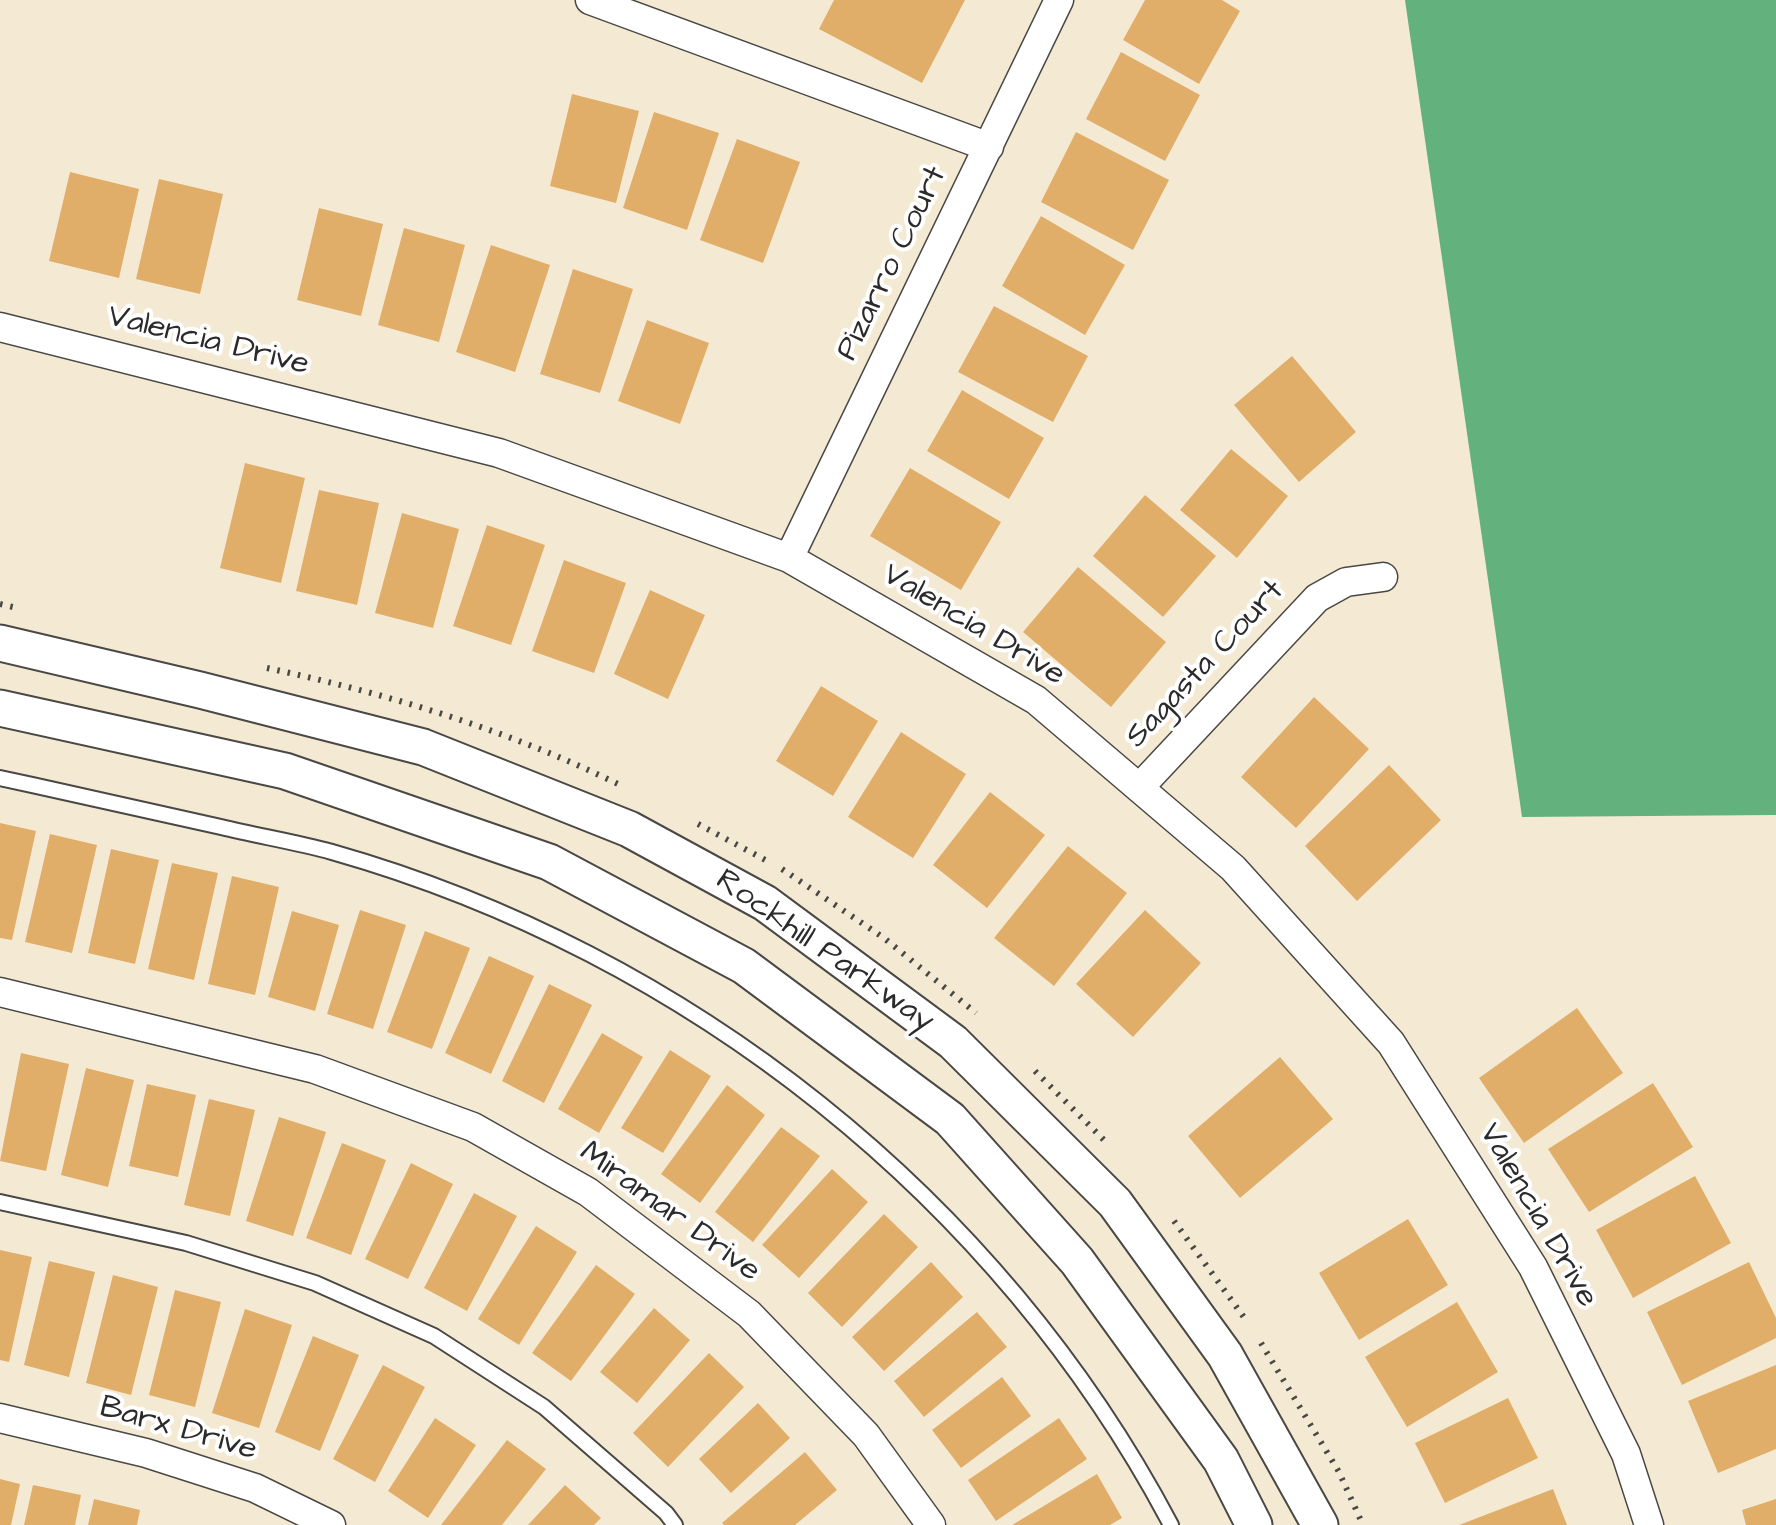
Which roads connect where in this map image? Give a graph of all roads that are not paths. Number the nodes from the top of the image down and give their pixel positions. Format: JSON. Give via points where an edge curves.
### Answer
{"nodes":[{"id":1,"x":590,"y":0,"type":"edge"},
{"id":2,"x":1059,"y":0,"type":"edge"},
{"id":3,"x":990,"y":147,"type":"junction"},
{"id":4,"x":0,"y":327,"type":"edge"},
{"id":5,"x":788,"y":558,"type":"junction"},
{"id":6,"x":1383,"y":578,"type":"dead end"},
{"id":7,"x":0,"y":643,"type":"edge"},
{"id":8,"x":0,"y":708,"type":"edge"},
{"id":9,"x":0,"y":778,"type":"edge"},
{"id":10,"x":1139,"y":788,"type":"junction"},
{"id":11,"x":0,"y":992,"type":"edge"},
{"id":12,"x":0,"y":1202,"type":"edge"},
{"id":13,"x":0,"y":1418,"type":"edge"},
{"id":14,"x":331,"y":1525,"type":"edge"},
{"id":15,"x":675,"y":1525,"type":"edge"},
{"id":16,"x":931,"y":1525,"type":"edge"},
{"id":17,"x":1171,"y":1525,"type":"edge"},
{"id":18,"x":1254,"y":1525,"type":"edge"},
{"id":19,"x":1320,"y":1525,"type":"edge"},
{"id":20,"x":1650,"y":1525,"type":"edge"}],
"edges":[{"from":1,"to":3,"type":"street"},
{"from":2,"to":3,"type":"street","name":"Pizarro Court"},
{"from":3,"to":5,"type":"street","name":"Pizarro Court"},
{"from":4,"to":5,"type":"street","name":"Valencia Drive","via":[[499,453]]},
{"from":5,"to":10,"type":"street","name":"Valencia Drive","via":[[1036,700]]},
{"from":6,"to":10,"type":"street","name":"Sagasta Court","via":[[1346,582],[1317,598]]},
{"from":7,"to":19,"type":"street","name":"Rockhill Parkway","via":[[423,748],[629,829],[765,904],[954,1042],[1114,1204],[1225,1354]]},
{"from":8,"to":18,"type":"street","name":"Rockhill Parkway","via":[[304,778],[549,862],[744,966],[950,1119],[1076,1261],[1221,1460]]},
{"from":9,"to":17,"type":"lane","via":[[333,852],[538,929],[712,1023],[825,1107],[948,1216],[1048,1332]]},
{"from":10,"to":20,"type":"street","name":"Valencia Drive","via":[[1233,868],[1391,1043],[1533,1267],[1626,1454]]},
{"from":11,"to":16,"type":"street","name":"Miramar Drive","via":[[315,1068],[472,1127],[588,1192],[749,1314],[866,1435]]},
{"from":12,"to":15,"type":"lane","via":[[186,1244],[315,1283],[434,1336],[544,1407]]},
{"from":13,"to":14,"type":"street","name":"Barx Drive","via":[[255,1488]]}]}
